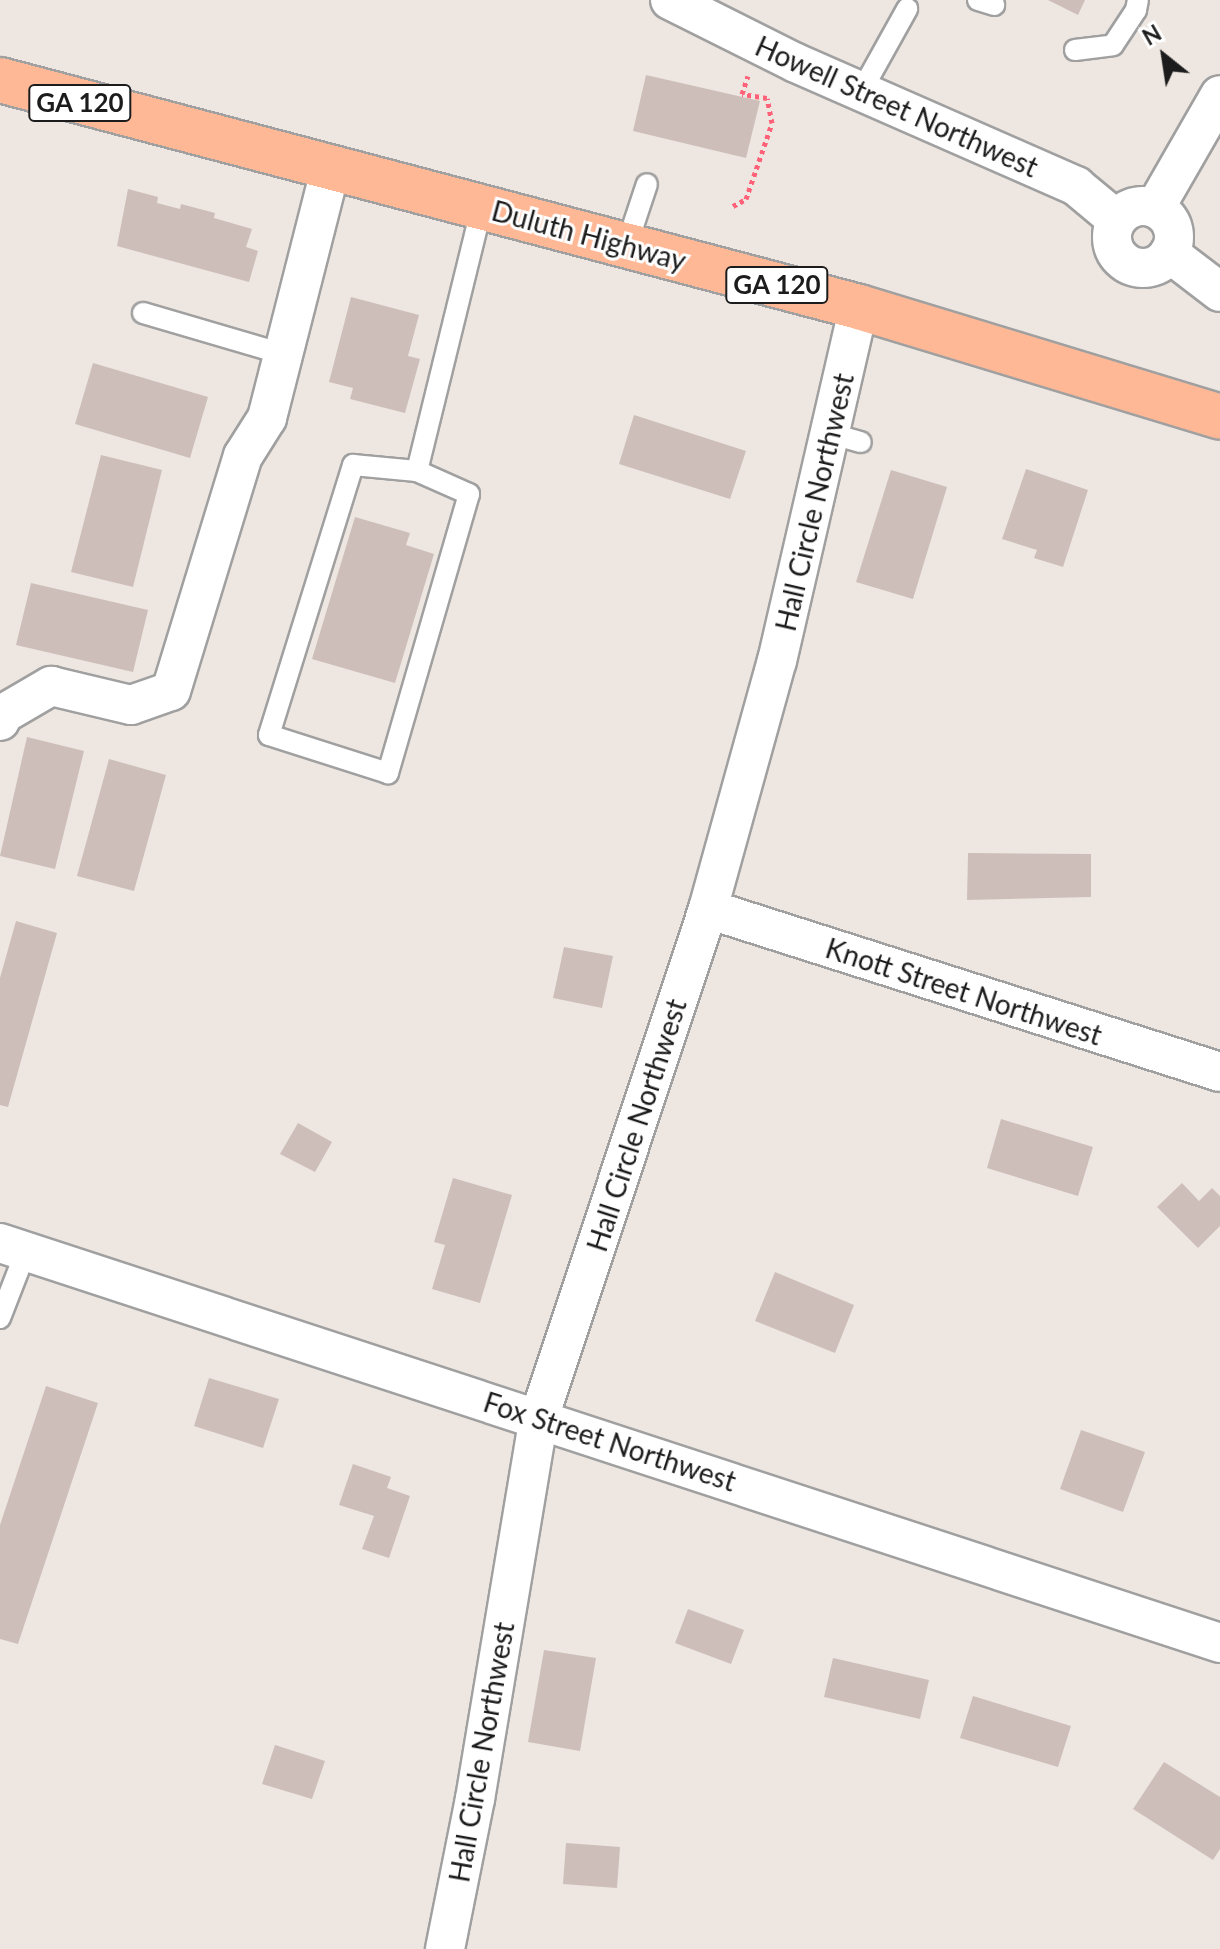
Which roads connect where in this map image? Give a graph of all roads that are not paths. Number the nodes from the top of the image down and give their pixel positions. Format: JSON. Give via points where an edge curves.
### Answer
{"nodes":[{"id":1,"x":670,"y":0,"type":"edge"},
{"id":2,"x":1138,"y":0,"type":"edge"},
{"id":3,"x":907,"y":9,"type":"dead end"},
{"id":4,"x":1075,"y":50,"type":"dead end"},
{"id":5,"x":0,"y":80,"type":"edge"},
{"id":6,"x":862,"y":90,"type":"junction"},
{"id":7,"x":1220,"y":95,"type":"edge"},
{"id":8,"x":331,"y":166,"type":"junction"},
{"id":9,"x":647,"y":184,"type":"dead end"},
{"id":10,"x":482,"y":206,"type":"junction"},
{"id":11,"x":1155,"y":208,"type":"junction"},
{"id":12,"x":1117,"y":220,"type":"junction"},
{"id":13,"x":627,"y":244,"type":"junction"},
{"id":14,"x":1169,"y":253,"type":"junction"},
{"id":15,"x":1220,"y":292,"type":"edge"},
{"id":16,"x":859,"y":307,"type":"junction"},
{"id":17,"x":143,"y":313,"type":"dead end"},
{"id":18,"x":283,"y":354,"type":"junction"},
{"id":19,"x":1220,"y":417,"type":"edge"},
{"id":20,"x":417,"y":471,"type":"junction"},
{"id":21,"x":0,"y":721,"type":"edge"},
{"id":22,"x":708,"y":909,"type":"junction"},
{"id":23,"x":1220,"y":1072,"type":"edge"},
{"id":24,"x":13,"y":1247,"type":"edge"},
{"id":25,"x":0,"y":1318,"type":"edge"},
{"id":26,"x":539,"y":1418,"type":"junction"},
{"id":27,"x":1220,"y":1643,"type":"edge"},
{"id":28,"x":445,"y":1949,"type":"edge"}],
"edges":[{"from":1,"to":6,"type":"street","name":"Howell Street Northwest"},
{"from":2,"to":4,"type":"lane","via":[[1113,45]]},
{"from":3,"to":6,"type":"lane"},
{"from":5,"to":8,"type":"main road","name":"Duluth Highway","number":"GA 120"},
{"from":6,"to":12,"type":"street","name":"Howell Street Northwest","via":[[1076,186]]},
{"from":7,"to":11,"type":"street"},
{"from":8,"to":10,"type":"main road","name":"Duluth Highway","number":"GA 120"},
{"from":8,"to":18,"type":"street"},
{"from":9,"to":13,"type":"lane"},
{"from":10,"to":13,"type":"main road","name":"Duluth Highway","number":"GA 120"},
{"from":10,"to":20,"type":"lane"},
{"from":11,"to":12,"type":"street","via":[[1130,209]]},
{"from":11,"to":14,"type":"street","via":[[1173,227]]},
{"from":12,"to":14,"type":"street","via":[[1112,237],[1123,261],[1148,267]]},
{"from":13,"to":16,"type":"main road","name":"Duluth Highway","number":"GA 120"},
{"from":14,"to":15,"type":"street"},
{"from":16,"to":19,"type":"main road","name":"Duluth Highway","number":"GA 120"},
{"from":16,"to":22,"type":"street","name":"Hall Circle Northwest","via":[[845,438]]},
{"from":17,"to":18,"type":"lane"},
{"from":18,"to":21,"type":"street","via":[[267,418],[243,456],[171,691],[131,705],[51,686],[3,714]]},
{"from":20,"to":20,"type":"lane","via":[[469,494],[388,773],[269,735],[353,465]]},
{"from":22,"to":23,"type":"street","name":"Knott Street Northwest"},
{"from":22,"to":26,"type":"street","name":"Hall Circle Northwest"},
{"from":24,"to":25,"type":"lane"},
{"from":24,"to":26,"type":"street","name":"Fox Street Northwest"},
{"from":26,"to":27,"type":"street","name":"Fox Street Northwest"},
{"from":26,"to":28,"type":"street","name":"Hall Circle Northwest"}]}
